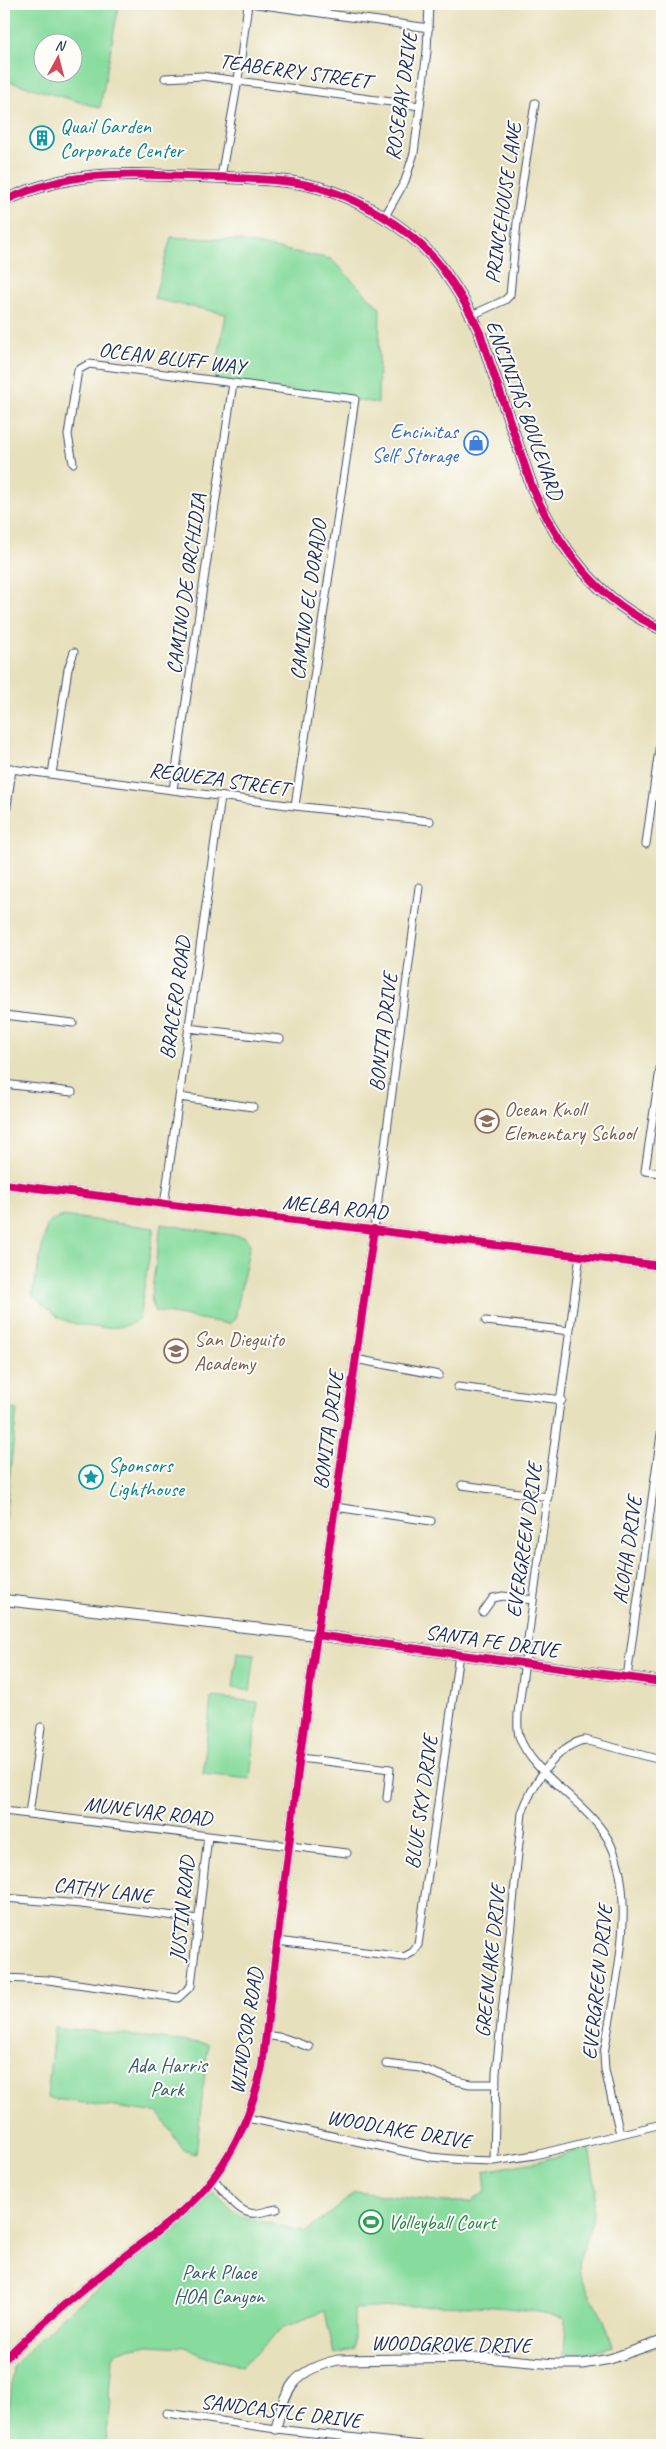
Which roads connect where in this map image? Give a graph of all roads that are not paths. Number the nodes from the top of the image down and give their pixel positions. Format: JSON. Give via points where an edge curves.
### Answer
{"nodes":[{"id":1,"x":248,"y":4,"type":"edge"},
{"id":2,"x":256,"y":4,"type":"edge"},
{"id":3,"x":429,"y":4,"type":"edge"},
{"id":4,"x":429,"y":28,"type":"junction"},
{"id":5,"x":165,"y":78,"type":"dead end"},
{"id":6,"x":238,"y":80,"type":"junction"},
{"id":7,"x":535,"y":103,"type":"dead end"},
{"id":8,"x":420,"y":106,"type":"junction"},
{"id":9,"x":220,"y":177,"type":"junction"},
{"id":10,"x":4,"y":201,"type":"edge"},
{"id":11,"x":384,"y":218,"type":"junction"},
{"id":12,"x":472,"y":315,"type":"junction"},
{"id":13,"x":232,"y":383,"type":"junction"},
{"id":14,"x":355,"y":399,"type":"joint"},
{"id":15,"x":73,"y":462,"type":"dead end"},
{"id":16,"x":662,"y":628,"type":"edge"},
{"id":17,"x":74,"y":652,"type":"dead end"},
{"id":18,"x":662,"y":728,"type":"edge"},
{"id":19,"x":7,"y":768,"type":"edge"},
{"id":20,"x":52,"y":774,"type":"junction"},
{"id":21,"x":173,"y":790,"type":"junction"},
{"id":22,"x":221,"y":797,"type":"junction"},
{"id":23,"x":295,"y":806,"type":"junction"},
{"id":24,"x":4,"y":821,"type":"edge"},
{"id":25,"x":430,"y":821,"type":"dead end"},
{"id":26,"x":646,"y":844,"type":"dead end"},
{"id":27,"x":419,"y":886,"type":"dead end"},
{"id":28,"x":4,"y":1015,"type":"edge"},
{"id":29,"x":73,"y":1024,"type":"dead end"},
{"id":30,"x":188,"y":1028,"type":"junction"},
{"id":31,"x":280,"y":1039,"type":"dead end"},
{"id":32,"x":662,"y":1056,"type":"edge"},
{"id":33,"x":4,"y":1084,"type":"edge"},
{"id":34,"x":72,"y":1092,"type":"dead end"},
{"id":35,"x":178,"y":1097,"type":"junction"},
{"id":36,"x":254,"y":1107,"type":"dead end"},
{"id":37,"x":662,"y":1174,"type":"edge"},
{"id":38,"x":4,"y":1184,"type":"edge"},
{"id":39,"x":164,"y":1205,"type":"junction"},
{"id":40,"x":374,"y":1229,"type":"junction"},
{"id":41,"x":580,"y":1255,"type":"junction"},
{"id":42,"x":662,"y":1266,"type":"edge"},
{"id":43,"x":486,"y":1321,"type":"dead end"},
{"id":44,"x":570,"y":1331,"type":"junction"},
{"id":45,"x":355,"y":1359,"type":"junction"},
{"id":46,"x":439,"y":1375,"type":"dead end"},
{"id":47,"x":458,"y":1387,"type":"dead end"},
{"id":48,"x":562,"y":1400,"type":"junction"},
{"id":49,"x":662,"y":1427,"type":"edge"},
{"id":50,"x":462,"y":1485,"type":"dead end"},
{"id":51,"x":548,"y":1496,"type":"junction"},
{"id":52,"x":335,"y":1507,"type":"junction"},
{"id":53,"x":431,"y":1521,"type":"dead end"},
{"id":54,"x":4,"y":1600,"type":"edge"},
{"id":55,"x":533,"y":1600,"type":"junction"},
{"id":56,"x":483,"y":1612,"type":"dead end"},
{"id":57,"x":316,"y":1635,"type":"junction"},
{"id":58,"x":459,"y":1654,"type":"junction"},
{"id":59,"x":524,"y":1663,"type":"junction"},
{"id":60,"x":626,"y":1677,"type":"junction"},
{"id":61,"x":662,"y":1682,"type":"edge"},
{"id":62,"x":41,"y":1727,"type":"dead end"},
{"id":63,"x":300,"y":1758,"type":"junction"},
{"id":64,"x":662,"y":1766,"type":"edge"},
{"id":65,"x":544,"y":1770,"type":"junction"},
{"id":66,"x":387,"y":1798,"type":"dead end"},
{"id":67,"x":4,"y":1811,"type":"edge"},
{"id":68,"x":29,"y":1814,"type":"junction"},
{"id":69,"x":208,"y":1836,"type":"junction"},
{"id":70,"x":289,"y":1845,"type":"junction"},
{"id":71,"x":347,"y":1853,"type":"dead end"},
{"id":72,"x":4,"y":1898,"type":"edge"},
{"id":73,"x":198,"y":1919,"type":"junction"},
{"id":74,"x":277,"y":1940,"type":"junction"},
{"id":75,"x":4,"y":1978,"type":"edge"},
{"id":76,"x":266,"y":2036,"type":"junction"},
{"id":77,"x":309,"y":2048,"type":"dead end"},
{"id":78,"x":386,"y":2064,"type":"dead end"},
{"id":79,"x":496,"y":2084,"type":"junction"},
{"id":80,"x":247,"y":2118,"type":"junction"},
{"id":81,"x":662,"y":2124,"type":"edge"},
{"id":82,"x":620,"y":2134,"type":"junction"},
{"id":83,"x":494,"y":2161,"type":"junction"},
{"id":84,"x":213,"y":2178,"type":"junction"},
{"id":85,"x":277,"y":2209,"type":"dead end"},
{"id":86,"x":662,"y":2341,"type":"edge"},
{"id":87,"x":4,"y":2360,"type":"edge"},
{"id":88,"x":167,"y":2414,"type":"dead end"},
{"id":89,"x":276,"y":2430,"type":"junction"},
{"id":90,"x":421,"y":2445,"type":"edge"}],
"edges":[{"from":1,"to":6,"type":"street"},
{"from":2,"to":4,"type":"street"},
{"from":3,"to":4,"type":"street","name":"ROSEBAY DRIVE"},
{"from":4,"to":8,"type":"street","name":"ROSEBAY DRIVE"},
{"from":5,"to":6,"type":"street","name":"TEABERRY STREET","via":[[202,76]]},
{"from":6,"to":8,"type":"street","name":"TEABERRY STREET"},
{"from":6,"to":9,"type":"street"},
{"from":7,"to":12,"type":"street","name":"PRINCEHOUSE LANE","via":[[518,212],[510,294],[505,300]]},
{"from":8,"to":11,"type":"street","name":"ROSEBAY DRIVE","via":[[413,156],[405,181]]},
{"from":9,"to":10,"type":"main road","name":"ENCINITAS BOULEVARD","via":[[115,173],[81,176],[44,184]]},
{"from":9,"to":11,"type":"main road","name":"ENCINITAS BOULEVARD","via":[[292,182],[331,192]]},
{"from":11,"to":12,"type":"main road","name":"ENCINITAS BOULEVARD","via":[[441,267]]},
{"from":12,"to":16,"type":"main road","name":"ENCINITAS BOULEVARD","via":[[532,487],[564,548],[604,591]]},
{"from":13,"to":14,"type":"street","name":"OCEAN BLUFF WAY"},
{"from":13,"to":15,"type":"street","name":"OCEAN BLUFF WAY","via":[[89,364],[78,370],[68,435]]},
{"from":13,"to":21,"type":"street","name":"CAMINO DE ORCHIDIA"},
{"from":14,"to":23,"type":"street","name":"CAMINO EL DORADO"},
{"from":17,"to":20,"type":"street","via":[[68,669]]},
{"from":18,"to":26,"type":"street"},
{"from":19,"to":20,"type":"street","name":"REQUEZA STREET"},
{"from":19,"to":24,"type":"street"},
{"from":20,"to":21,"type":"street","name":"REQUEZA STREET"},
{"from":21,"to":22,"type":"street","name":"REQUEZA STREET"},
{"from":22,"to":23,"type":"street","name":"REQUEZA STREET"},
{"from":22,"to":30,"type":"street","name":"BRACERO ROAD"},
{"from":23,"to":25,"type":"street","name":"REQUEZA STREET"},
{"from":27,"to":40,"type":"street","name":"BONITA DRIVE"},
{"from":28,"to":29,"type":"street"},
{"from":30,"to":31,"type":"street"},
{"from":30,"to":35,"type":"street","name":"BRACERO ROAD"},
{"from":32,"to":37,"type":"street","via":[[645,1171]]},
{"from":33,"to":34,"type":"street"},
{"from":35,"to":36,"type":"street"},
{"from":35,"to":39,"type":"street","name":"BRACERO ROAD"},
{"from":38,"to":39,"type":"street","name":"MELBA ROAD"},
{"from":39,"to":40,"type":"street","name":"MELBA ROAD"},
{"from":40,"to":41,"type":"street","name":"MELBA ROAD"},
{"from":40,"to":45,"type":"street","name":"BONITA DRIVE"},
{"from":41,"to":42,"type":"street","name":"MELBA ROAD"},
{"from":41,"to":44,"type":"street","name":"EVERGREEN DRIVE"},
{"from":43,"to":44,"type":"street"},
{"from":44,"to":48,"type":"street","name":"EVERGREEN DRIVE"},
{"from":45,"to":46,"type":"street","name":"BONITA DRIVE"},
{"from":45,"to":52,"type":"street","name":"BONITA DRIVE"},
{"from":47,"to":48,"type":"street"},
{"from":48,"to":51,"type":"street","name":"EVERGREEN DRIVE"},
{"from":49,"to":60,"type":"street","name":"ALOHA DRIVE"},
{"from":50,"to":51,"type":"street"},
{"from":51,"to":55,"type":"street","name":"EVERGREEN DRIVE"},
{"from":52,"to":53,"type":"street","name":"BONITA DRIVE"},
{"from":52,"to":57,"type":"street","name":"BONITA DRIVE"},
{"from":54,"to":57,"type":"main road","name":"SANTA FE DRIVE"},
{"from":55,"to":56,"type":"street","via":[[493,1598]]},
{"from":55,"to":59,"type":"street","name":"EVERGREEN DRIVE"},
{"from":57,"to":58,"type":"main road","name":"SANTA FE DRIVE"},
{"from":57,"to":63,"type":"street","name":"WINDSOR ROAD"},
{"from":58,"to":59,"type":"main road","name":"SANTA FE DRIVE"},
{"from":58,"to":74,"type":"street","name":"BLUE SKY DRIVE","via":[[420,1939],[413,1952],[404,1956]]},
{"from":59,"to":60,"type":"main road","name":"SANTA FE DRIVE"},
{"from":59,"to":65,"type":"street","name":"EVERGREEN DRIVE","via":[[518,1713],[519,1735],[528,1752]]},
{"from":60,"to":61,"type":"main road","name":"SANTA FE DRIVE"},
{"from":62,"to":68,"type":"street"},
{"from":63,"to":66,"type":"street","via":[[390,1770]]},
{"from":63,"to":70,"type":"street","name":"WINDSOR ROAD"},
{"from":64,"to":65,"type":"street","name":"GREENLAKE DRIVE","via":[[651,1757],[584,1740],[571,1744]]},
{"from":65,"to":79,"type":"street","name":"GREENLAKE DRIVE","via":[[529,1792],[522,1813]]},
{"from":65,"to":82,"type":"street","name":"EVERGREEN DRIVE","via":[[600,1826],[612,1846],[620,1878],[623,1924],[604,2054]]},
{"from":67,"to":68,"type":"street","name":"MUNEVAR ROAD"},
{"from":68,"to":69,"type":"street","name":"MUNEVAR ROAD"},
{"from":69,"to":70,"type":"street","name":"MUNEVAR ROAD"},
{"from":69,"to":73,"type":"street","name":"JUSTIN ROAD"},
{"from":70,"to":71,"type":"street","name":"MUNEVAR ROAD"},
{"from":70,"to":74,"type":"street","name":"WINDSOR ROAD"},
{"from":72,"to":73,"type":"street","name":"CATHY LANE"},
{"from":73,"to":75,"type":"street","name":"JUSTIN ROAD","via":[[191,1986],[174,1999],[48,1980]]},
{"from":74,"to":76,"type":"street","name":"WINDSOR ROAD"},
{"from":76,"to":77,"type":"street","via":[[284,2038]]},
{"from":76,"to":80,"type":"street","name":"WINDSOR ROAD","via":[[255,2100]]},
{"from":78,"to":79,"type":"street","via":[[420,2068],[470,2084]]},
{"from":79,"to":83,"type":"street","name":"GREENLAKE DRIVE"},
{"from":80,"to":83,"type":"street","name":"WOODLAKE DRIVE","via":[[431,2157]]},
{"from":80,"to":84,"type":"street","name":"WINDSOR ROAD"},
{"from":81,"to":82,"type":"street","name":"WOODLAKE DRIVE"},
{"from":82,"to":83,"type":"street","name":"WOODLAKE DRIVE","via":[[535,2155]]},
{"from":84,"to":85,"type":"street","via":[[244,2210],[251,2213]]},
{"from":84,"to":87,"type":"street","name":"WINDSOR ROAD","via":[[173,2218],[45,2319]]},
{"from":86,"to":89,"type":"street","name":"WOODGROVE DRIVE","via":[[610,2359],[582,2364],[486,2358],[338,2360],[306,2370],[291,2384],[281,2404]]},
{"from":88,"to":89,"type":"street","name":"SANDCASTLE DRIVE"},
{"from":89,"to":90,"type":"street","name":"SANDCASTLE DRIVE"}]}
